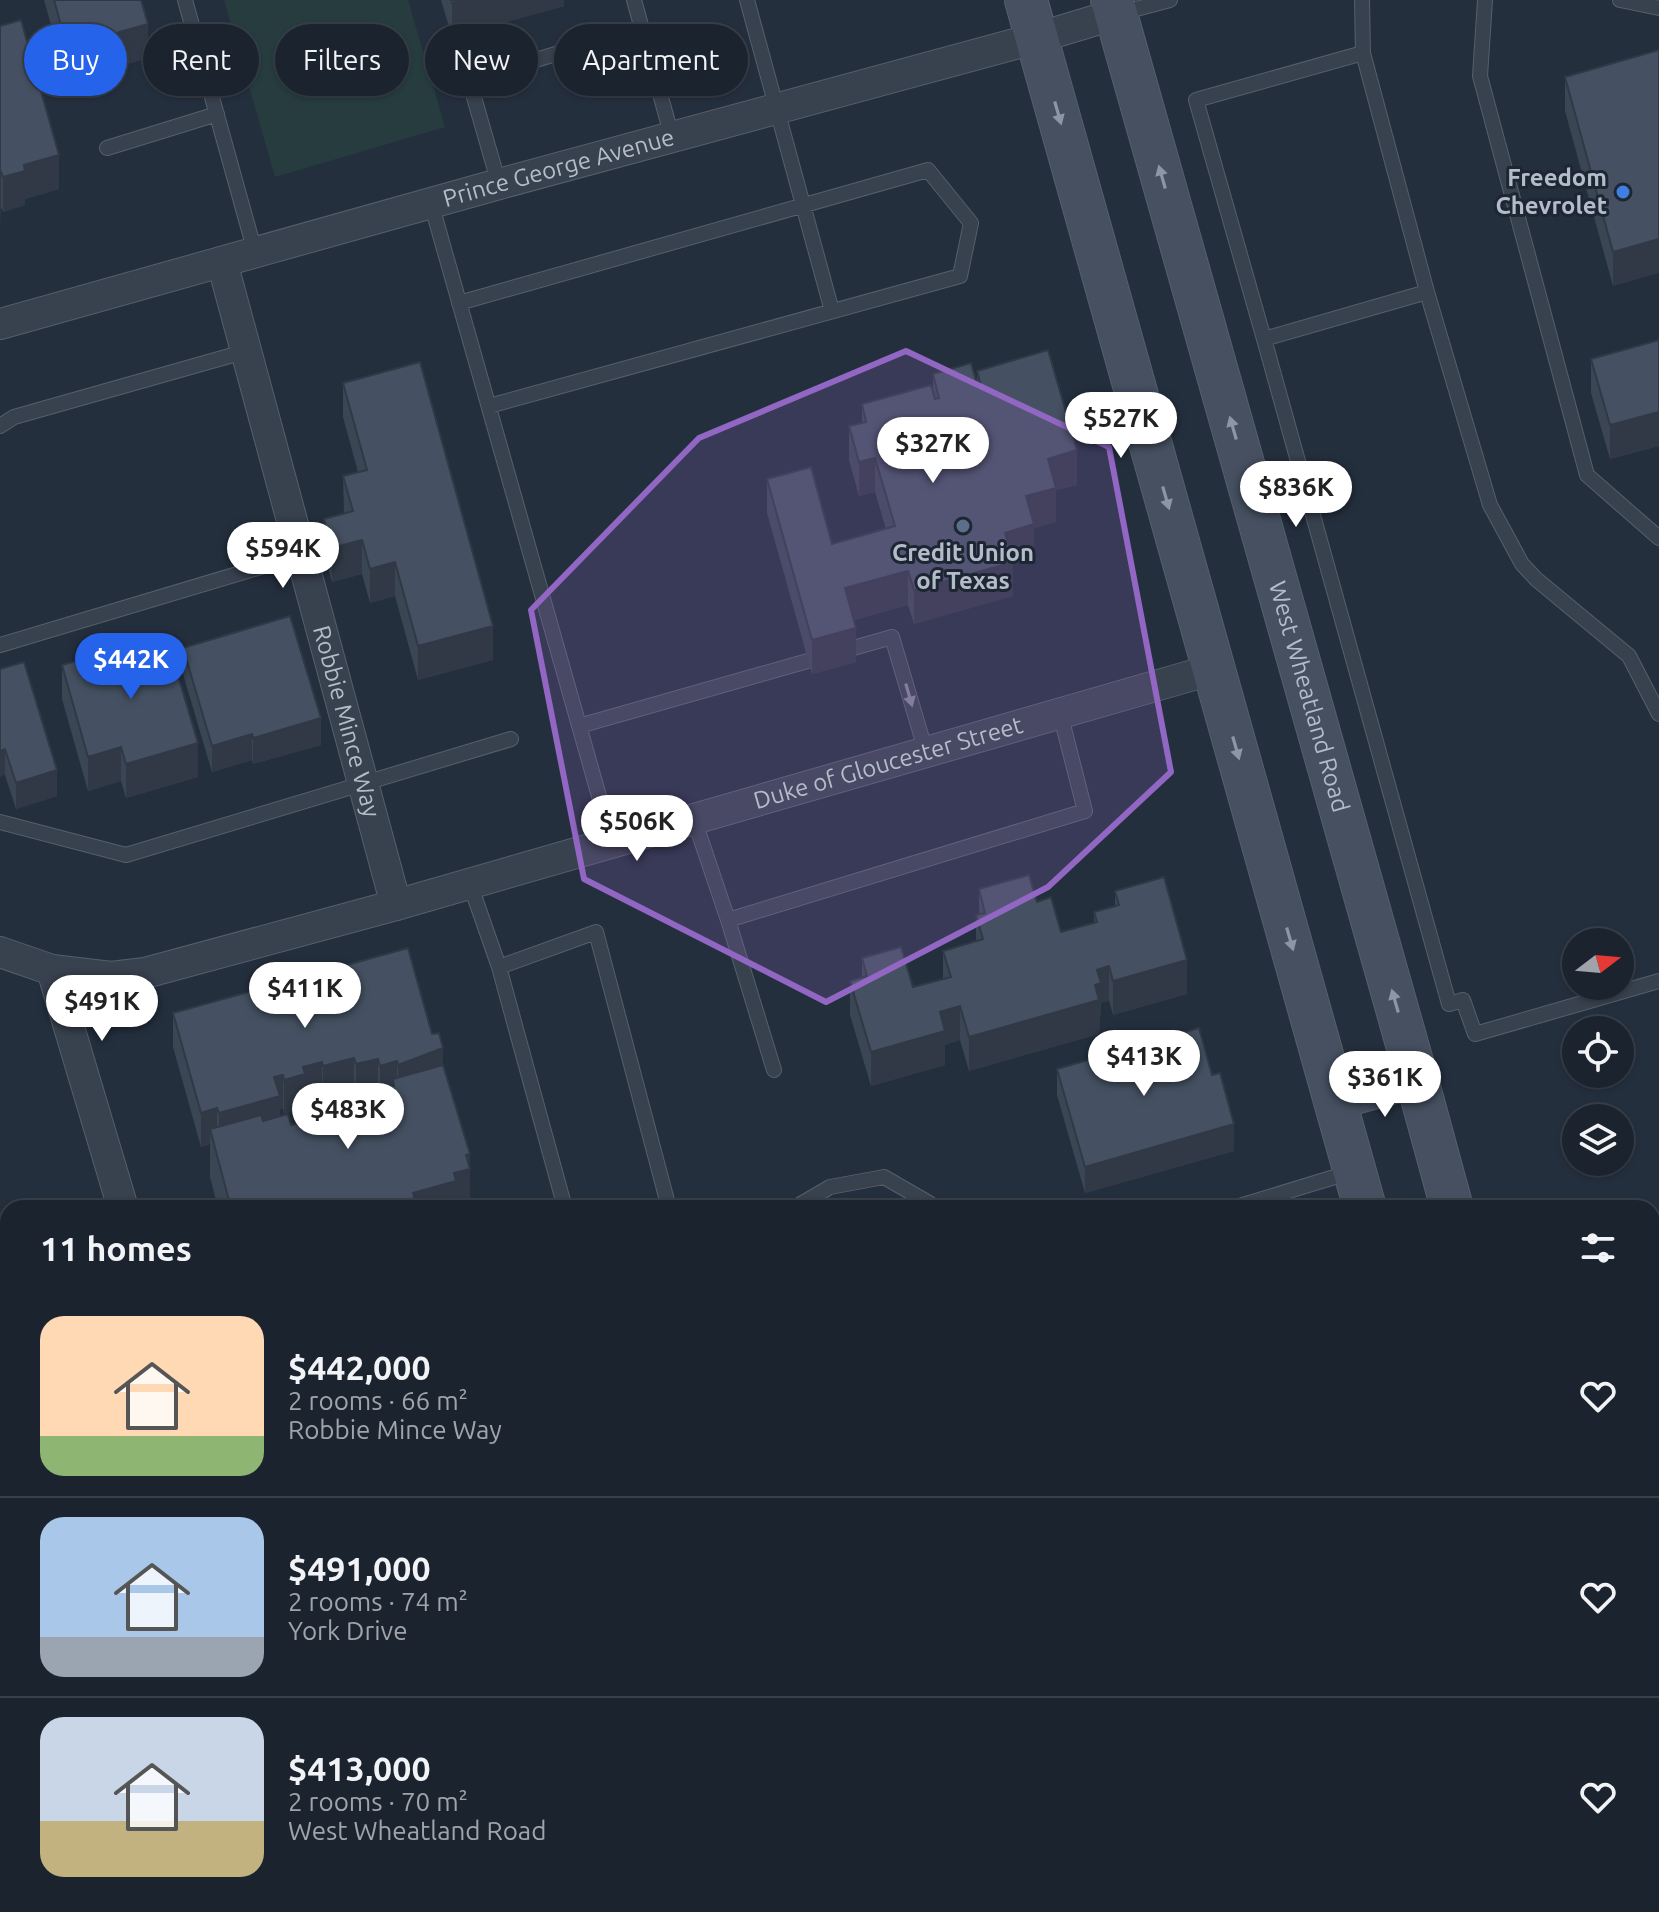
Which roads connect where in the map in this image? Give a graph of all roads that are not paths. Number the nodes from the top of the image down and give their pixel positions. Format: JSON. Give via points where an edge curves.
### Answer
{"nodes":[{"id":1,"x":185,"y":0,"type":"edge"},
{"id":2,"x":634,"y":0,"type":"edge"},
{"id":3,"x":747,"y":0,"type":"edge"},
{"id":4,"x":1170,"y":0,"type":"edge"},
{"id":5,"x":1362,"y":0,"type":"edge"},
{"id":6,"x":1485,"y":0,"type":"edge"},
{"id":7,"x":1620,"y":0,"type":"edge"},
{"id":8,"x":1114,"y":7,"type":"edge"},
{"id":9,"x":1659,"y":8,"type":"edge"},
{"id":10,"x":1031,"y":19,"type":"edge"},
{"id":11,"x":641,"y":24,"type":"edge"},
{"id":12,"x":1363,"y":53,"type":"junction"},
{"id":13,"x":554,"y":54,"type":"edge"},
{"id":14,"x":661,"y":96,"type":"edge"},
{"id":15,"x":775,"y":109,"type":"junction"},
{"id":16,"x":217,"y":114,"type":"junction"},
{"id":17,"x":672,"y":137,"type":"junction"},
{"id":18,"x":107,"y":148,"type":"dead end"},
{"id":19,"x":499,"y":184,"type":"junction"},
{"id":20,"x":431,"y":203,"type":"junction"},
{"id":21,"x":802,"y":206,"type":"junction"},
{"id":22,"x":255,"y":252,"type":"junction"},
{"id":23,"x":222,"y":262,"type":"junction"},
{"id":24,"x":1427,"y":292,"type":"junction"},
{"id":25,"x":459,"y":303,"type":"junction"},
{"id":26,"x":832,"y":311,"type":"junction"},
{"id":27,"x":0,"y":324,"type":"edge"},
{"id":28,"x":1264,"y":339,"type":"junction"},
{"id":29,"x":247,"y":351,"type":"junction"},
{"id":30,"x":489,"y":406,"type":"junction"},
{"id":31,"x":0,"y":426,"type":"edge"},
{"id":32,"x":1659,"y":538,"type":"edge"},
{"id":33,"x":301,"y":555,"type":"junction"},
{"id":34,"x":0,"y":645,"type":"edge"},
{"id":35,"x":1214,"y":669,"type":"junction"},
{"id":36,"x":1060,"y":713,"type":"junction"},
{"id":37,"x":1659,"y":714,"type":"edge"},
{"id":38,"x":579,"y":726,"type":"junction"},
{"id":39,"x":511,"y":739,"type":"dead end"},
{"id":40,"x":926,"y":752,"type":"junction"},
{"id":41,"x":363,"y":784,"type":"junction"},
{"id":42,"x":694,"y":819,"type":"junction"},
{"id":43,"x":0,"y":822,"type":"edge"},
{"id":44,"x":612,"y":842,"type":"junction"},
{"id":45,"x":470,"y":884,"type":"junction"},
{"id":46,"x":396,"y":905,"type":"junction"},
{"id":47,"x":728,"y":920,"type":"junction"},
{"id":48,"x":0,"y":952,"type":"edge"},
{"id":49,"x":499,"y":967,"type":"junction"},
{"id":50,"x":52,"y":970,"type":"junction"},
{"id":51,"x":1659,"y":981,"type":"edge"},
{"id":52,"x":774,"y":1070,"type":"dead end"},
{"id":53,"x":1416,"y":1076,"type":"junction"},
{"id":54,"x":1336,"y":1098,"type":"junction"},
{"id":55,"x":1360,"y":1189,"type":"edge"},
{"id":56,"x":121,"y":1200,"type":"edge"},
{"id":57,"x":563,"y":1200,"type":"edge"},
{"id":58,"x":667,"y":1200,"type":"edge"},
{"id":59,"x":808,"y":1200,"type":"edge"},
{"id":60,"x":924,"y":1200,"type":"edge"},
{"id":61,"x":1286,"y":1200,"type":"edge"},
{"id":62,"x":1450,"y":1200,"type":"edge"}],
"edges":[{"from":1,"to":16,"type":"lane"},
{"from":2,"to":11,"type":"lane"},
{"from":3,"to":15,"type":"lane"},
{"from":4,"to":8,"type":"lane"},
{"from":5,"to":12,"type":"lane"},
{"from":6,"to":32,"type":"lane","via":[[1480,76],[1587,475]]},
{"from":7,"to":9,"type":"lane"},
{"from":8,"to":10,"type":"street","name":"Prince George Avenue"},
{"from":53,"to":8,"type":"main road","name":"West Wheatland Road","one_way":true},
{"from":10,"to":15,"type":"street","name":"Prince George Avenue"},
{"from":10,"to":35,"type":"main road","one_way":true},
{"from":12,"to":24,"type":"lane"},
{"from":12,"to":28,"type":"lane","via":[[1196,100]]},
{"from":13,"to":19,"type":"lane","via":[[469,80]]},
{"from":14,"to":17,"type":"lane"},
{"from":15,"to":17,"type":"street","name":"Prince George Avenue"},
{"from":15,"to":21,"type":"lane"},
{"from":16,"to":18,"type":"lane"},
{"from":16,"to":22,"type":"lane"},
{"from":17,"to":19,"type":"street","name":"Prince George Avenue"},
{"from":19,"to":20,"type":"street","name":"Prince George Avenue"},
{"from":20,"to":22,"type":"street","name":"Prince George Avenue"},
{"from":20,"to":25,"type":"lane"},
{"from":21,"to":25,"type":"lane"},
{"from":21,"to":26,"type":"lane"},
{"from":21,"to":26,"type":"lane","via":[[928,170],[971,223],[960,276]]},
{"from":22,"to":23,"type":"street","name":"Prince George Avenue"},
{"from":23,"to":27,"type":"street","name":"Prince George Avenue"},
{"from":23,"to":29,"type":"street","name":"Robbie Mince Way"},
{"from":24,"to":28,"type":"lane"},
{"from":24,"to":37,"type":"lane","via":[[1490,505],[1522,564],[1629,656]]},
{"from":25,"to":30,"type":"lane"},
{"from":26,"to":30,"type":"lane"},
{"from":28,"to":51,"type":"lane","via":[[1449,1004],[1463,1000],[1475,1034]]},
{"from":29,"to":31,"type":"lane","via":[[14,417]]},
{"from":29,"to":33,"type":"street","name":"Robbie Mince Way"},
{"from":30,"to":38,"type":"lane"},
{"from":33,"to":34,"type":"lane"},
{"from":33,"to":41,"type":"street","name":"Robbie Mince Way"},
{"from":35,"to":36,"type":"street","name":"Duke of Gloucester Street"},
{"from":35,"to":54,"type":"main road","one_way":true},
{"from":36,"to":40,"type":"street","name":"Duke of Gloucester Street"},
{"from":36,"to":47,"type":"lane","via":[[1085,811]]},
{"from":38,"to":40,"type":"lane","one_way":true,"via":[[892,637]]},
{"from":38,"to":44,"type":"lane"},
{"from":39,"to":41,"type":"lane"},
{"from":40,"to":42,"type":"street","name":"Duke of Gloucester Street"},
{"from":41,"to":43,"type":"lane","via":[[126,855]]},
{"from":41,"to":46,"type":"street","name":"Robbie Mince Way"},
{"from":42,"to":44,"type":"street","name":"Duke of Gloucester Street"},
{"from":42,"to":47,"type":"lane"},
{"from":44,"to":45,"type":"street","name":"Duke of Gloucester Street"},
{"from":45,"to":46,"type":"street","name":"Duke of Gloucester Street"},
{"from":45,"to":49,"type":"lane"},
{"from":46,"to":50,"type":"street","name":"Duke of Gloucester Street","via":[[145,973],[111,977]]},
{"from":47,"to":52,"type":"lane"},
{"from":48,"to":50,"type":"street","name":"Duke of Gloucester Street"},
{"from":49,"to":57,"type":"lane"},
{"from":49,"to":58,"type":"lane","via":[[596,932]]},
{"from":50,"to":56,"type":"street"},
{"from":53,"to":54,"type":"main road"},
{"from":53,"to":62,"type":"main road","name":"West Wheatland Road"},
{"from":54,"to":55,"type":"main road"},
{"from":55,"to":61,"type":"lane"},
{"from":59,"to":60,"type":"lane","via":[[830,1187],[884,1177]]}]}
